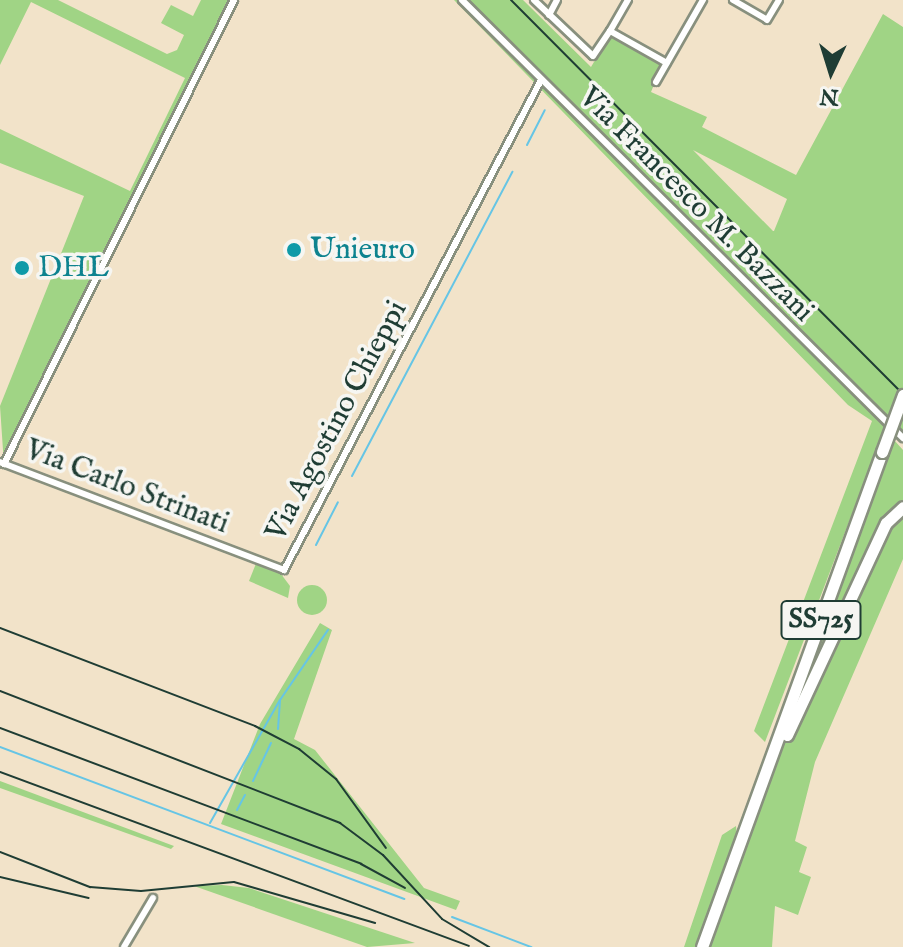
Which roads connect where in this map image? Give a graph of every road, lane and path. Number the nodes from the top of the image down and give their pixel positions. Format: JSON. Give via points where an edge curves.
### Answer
{"nodes":[{"id":1,"x":234,"y":0,"type":"edge"},
{"id":2,"x":462,"y":0,"type":"edge"},
{"id":3,"x":534,"y":0,"type":"edge"},
{"id":4,"x":557,"y":0,"type":"edge"},
{"id":5,"x":628,"y":0,"type":"edge"},
{"id":6,"x":703,"y":0,"type":"edge"},
{"id":7,"x":733,"y":0,"type":"edge"},
{"id":8,"x":779,"y":0,"type":"edge"},
{"id":9,"x":549,"y":15,"type":"junction"},
{"id":10,"x":610,"y":31,"type":"junction"},
{"id":11,"x":667,"y":63,"type":"junction"},
{"id":12,"x":541,"y":80,"type":"junction"},
{"id":13,"x":656,"y":82,"type":"dead end"},
{"id":14,"x":903,"y":395,"type":"edge"},
{"id":15,"x":903,"y":439,"type":"edge"},
{"id":16,"x":2,"y":463,"type":"edge"},
{"id":17,"x":903,"y":507,"type":"edge"},
{"id":18,"x":284,"y":570,"type":"joint"},
{"id":19,"x":760,"y":789,"type":"junction"},
{"id":20,"x":153,"y":898,"type":"dead end"},
{"id":21,"x":124,"y":947,"type":"edge"},
{"id":22,"x":702,"y":947,"type":"edge"}],
"edges":[{"from":1,"to":16,"type":"street"},
{"from":2,"to":12,"type":"street","name":"Via Francesco M. Bazzani"},
{"from":3,"to":9,"type":"street"},
{"from":4,"to":9,"type":"street"},
{"from":5,"to":10,"type":"street"},
{"from":6,"to":11,"type":"street"},
{"from":7,"to":8,"type":"street","via":[[767,20]]},
{"from":9,"to":10,"type":"street","via":[[593,56]]},
{"from":10,"to":11,"type":"street"},
{"from":11,"to":13,"type":"street"},
{"from":12,"to":15,"type":"street","name":"Via Francesco M. Bazzani"},
{"from":12,"to":18,"type":"street","name":"Via Agostino Chieppi"},
{"from":14,"to":19,"type":"highway","number":"SS725","bridge":true},
{"from":16,"to":18,"type":"street","name":"Via Carlo Strinati"},
{"from":17,"to":19,"type":"highway","via":[[886,523]]},
{"from":19,"to":22,"type":"highway","number":"SS725"},
{"from":20,"to":21,"type":"street"}]}
